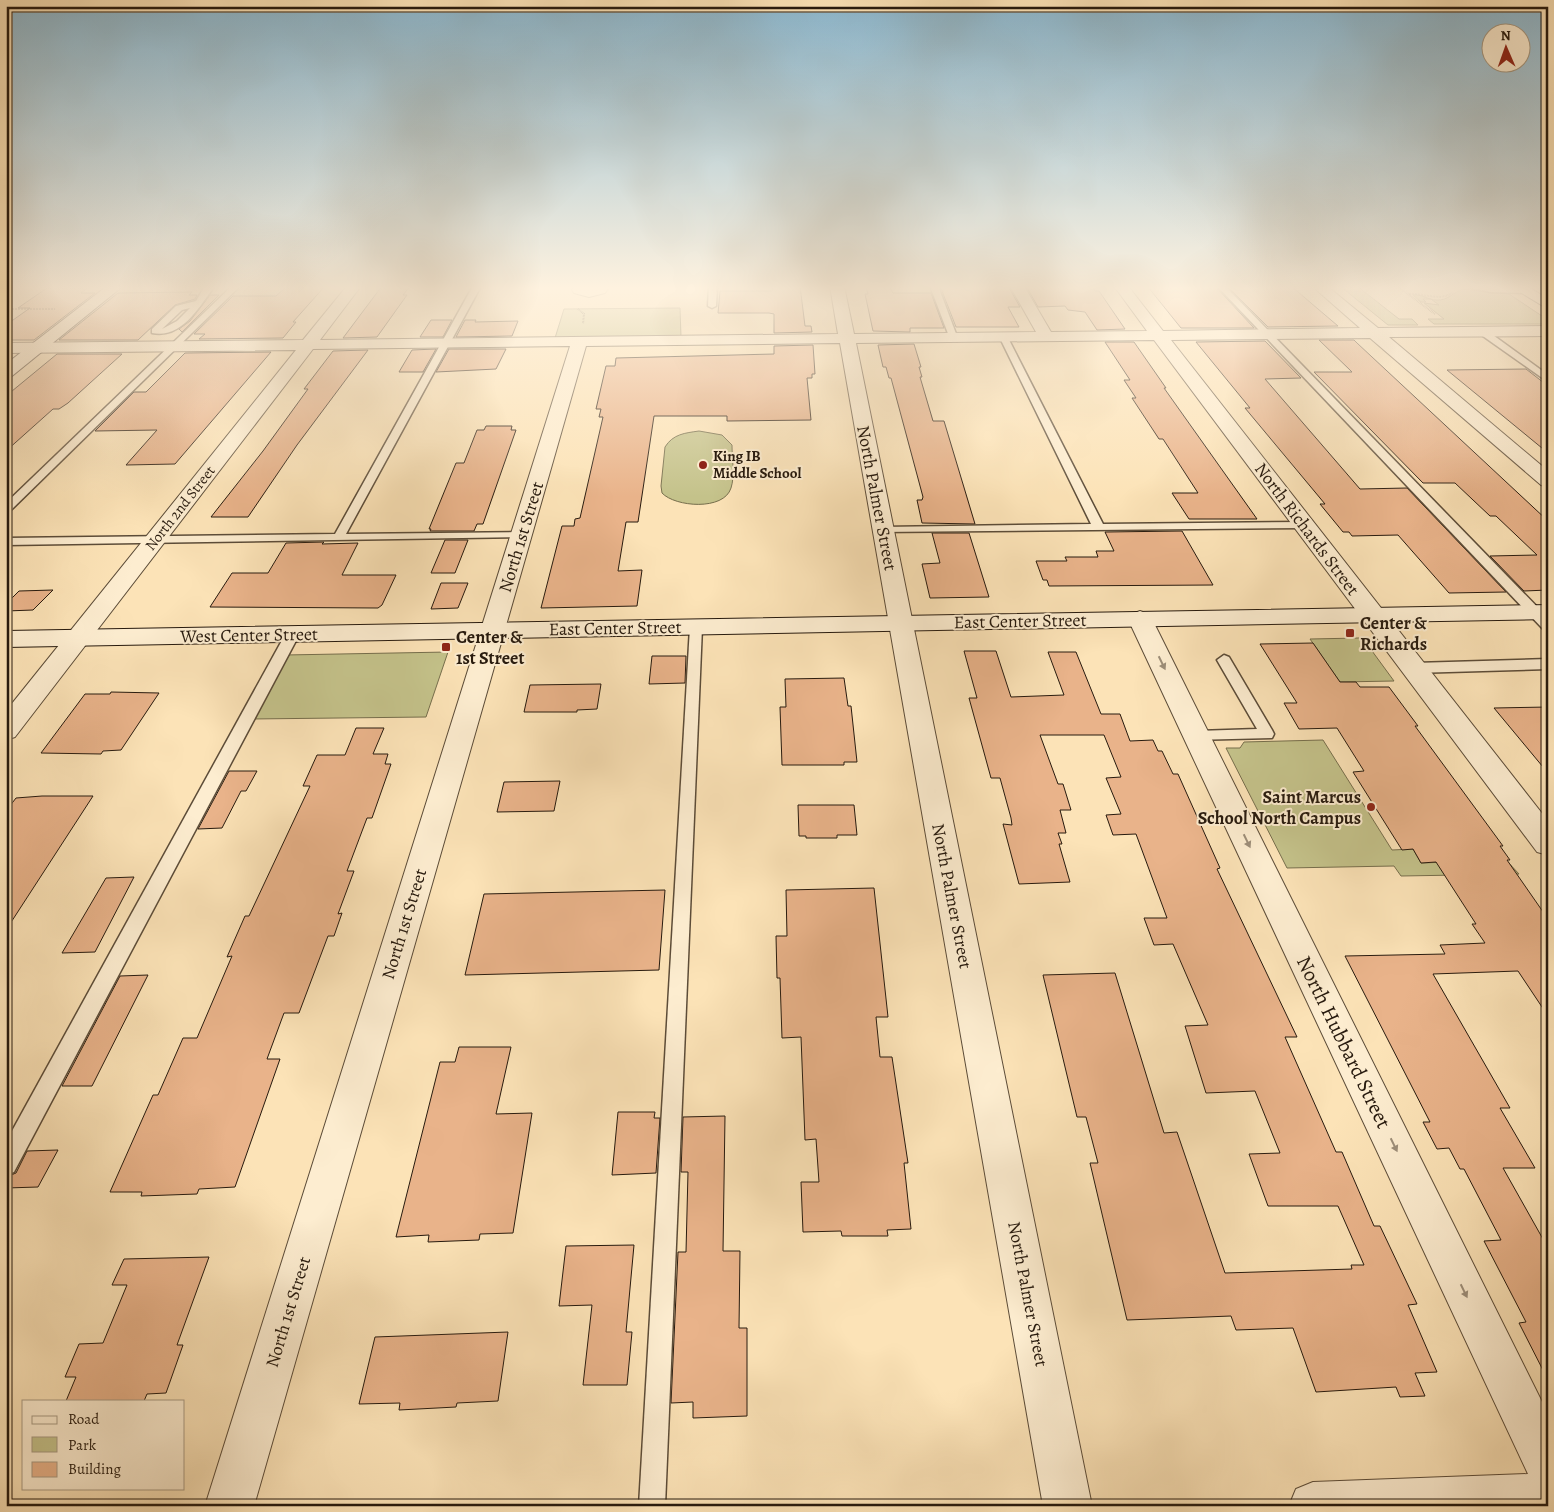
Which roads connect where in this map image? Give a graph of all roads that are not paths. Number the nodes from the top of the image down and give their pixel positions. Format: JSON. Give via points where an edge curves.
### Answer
{"nodes":[{"id":1,"x":26,"y":357,"type":"edge"},
{"id":2,"x":149,"y":357,"type":"edge"},
{"id":3,"x":299,"y":357,"type":"edge"},
{"id":4,"x":437,"y":357,"type":"edge"},
{"id":5,"x":573,"y":357,"type":"edge"},
{"id":6,"x":851,"y":357,"type":"edge"},
{"id":7,"x":1013,"y":357,"type":"edge"},
{"id":8,"x":1175,"y":357,"type":"edge"},
{"id":9,"x":1289,"y":357,"type":"edge"},
{"id":10,"x":1401,"y":357,"type":"edge"},
{"id":11,"x":1516,"y":357,"type":"edge"},
{"id":12,"x":6,"y":372,"type":"edge"},
{"id":13,"x":1548,"y":380,"type":"edge"},
{"id":14,"x":1548,"y":481,"type":"edge"},
{"id":15,"x":6,"y":510,"type":"edge"},
{"id":16,"x":1304,"y":525,"type":"junction"},
{"id":17,"x":1098,"y":526,"type":"junction"},
{"id":18,"x":883,"y":530,"type":"junction"},
{"id":19,"x":521,"y":535,"type":"junction"},
{"id":20,"x":338,"y":537,"type":"junction"},
{"id":21,"x":155,"y":540,"type":"junction"},
{"id":22,"x":6,"y":542,"type":"edge"},
{"id":23,"x":1373,"y":615,"type":"junction"},
{"id":24,"x":1543,"y":617,"type":"edge"},
{"id":25,"x":1140,"y":619,"type":"junction"},
{"id":26,"x":901,"y":623,"type":"junction"},
{"id":27,"x":696,"y":627,"type":"junction"},
{"id":28,"x":492,"y":630,"type":"junction"},
{"id":29,"x":292,"y":635,"type":"junction"},
{"id":30,"x":77,"y":638,"type":"junction"},
{"id":31,"x":6,"y":640,"type":"edge"},
{"id":32,"x":1224,"y":660,"type":"dead end"},
{"id":33,"x":1548,"y":664,"type":"edge"},
{"id":34,"x":1414,"y":668,"type":"junction"},
{"id":35,"x":6,"y":730,"type":"edge"},
{"id":36,"x":1197,"y":736,"type":"junction"},
{"id":37,"x":1548,"y":843,"type":"edge"},
{"id":38,"x":6,"y":1164,"type":"edge"},
{"id":39,"x":1548,"y":1465,"type":"edge"},
{"id":40,"x":1548,"y":1498,"type":"edge"},
{"id":41,"x":229,"y":1506,"type":"edge"},
{"id":42,"x":652,"y":1506,"type":"edge"},
{"id":43,"x":1068,"y":1506,"type":"edge"},
{"id":44,"x":1312,"y":1506,"type":"edge"}],
"edges":[{"from":1,"to":12,"type":"street"},
{"from":2,"to":15,"type":"lane"},
{"from":3,"to":21,"type":"street","name":"North 2nd Street"},
{"from":4,"to":20,"type":"lane"},
{"from":5,"to":19,"type":"street","name":"North 1st Street"},
{"from":6,"to":18,"type":"street","name":"North Palmer Street"},
{"from":7,"to":17,"type":"lane"},
{"from":8,"to":16,"type":"street","name":"North Richards Street"},
{"from":9,"to":24,"type":"lane"},
{"from":10,"to":14,"type":"street"},
{"from":11,"to":13,"type":"lane"},
{"from":16,"to":17,"type":"lane"},
{"from":16,"to":23,"type":"street","name":"North Richards Street"},
{"from":17,"to":18,"type":"lane"},
{"from":18,"to":26,"type":"street","name":"North Palmer Street"},
{"from":19,"to":20,"type":"lane"},
{"from":19,"to":28,"type":"street","name":"North 1st Street"},
{"from":20,"to":21,"type":"lane"},
{"from":21,"to":22,"type":"lane"},
{"from":21,"to":30,"type":"street","name":"North 2nd Street"},
{"from":23,"to":24,"type":"street","name":"East Center Street"},
{"from":23,"to":25,"type":"street","name":"East Center Street"},
{"from":23,"to":34,"type":"street","name":"North Richards Street"},
{"from":25,"to":26,"type":"street","name":"East Center Street"},
{"from":25,"to":36,"type":"street","name":"North Hubbard Street","one_way":true},
{"from":26,"to":27,"type":"street","name":"East Center Street"},
{"from":26,"to":43,"type":"street","name":"North Palmer Street"},
{"from":27,"to":28,"type":"street","name":"East Center Street"},
{"from":27,"to":42,"type":"lane"},
{"from":28,"to":29,"type":"street","name":"West Center Street"},
{"from":28,"to":41,"type":"street","name":"North 1st Street"},
{"from":29,"to":30,"type":"street","name":"West Center Street"},
{"from":29,"to":38,"type":"lane"},
{"from":30,"to":31,"type":"street","name":"West Center Street"},
{"from":30,"to":35,"type":"street","name":"North 2nd Street"},
{"from":32,"to":36,"type":"lane","via":[[1267,734]]},
{"from":33,"to":34,"type":"lane"},
{"from":34,"to":37,"type":"street","name":"North Richards Street"},
{"from":36,"to":39,"type":"street","name":"North Hubbard Street","one_way":true},
{"from":40,"to":44,"type":"street"}]}
